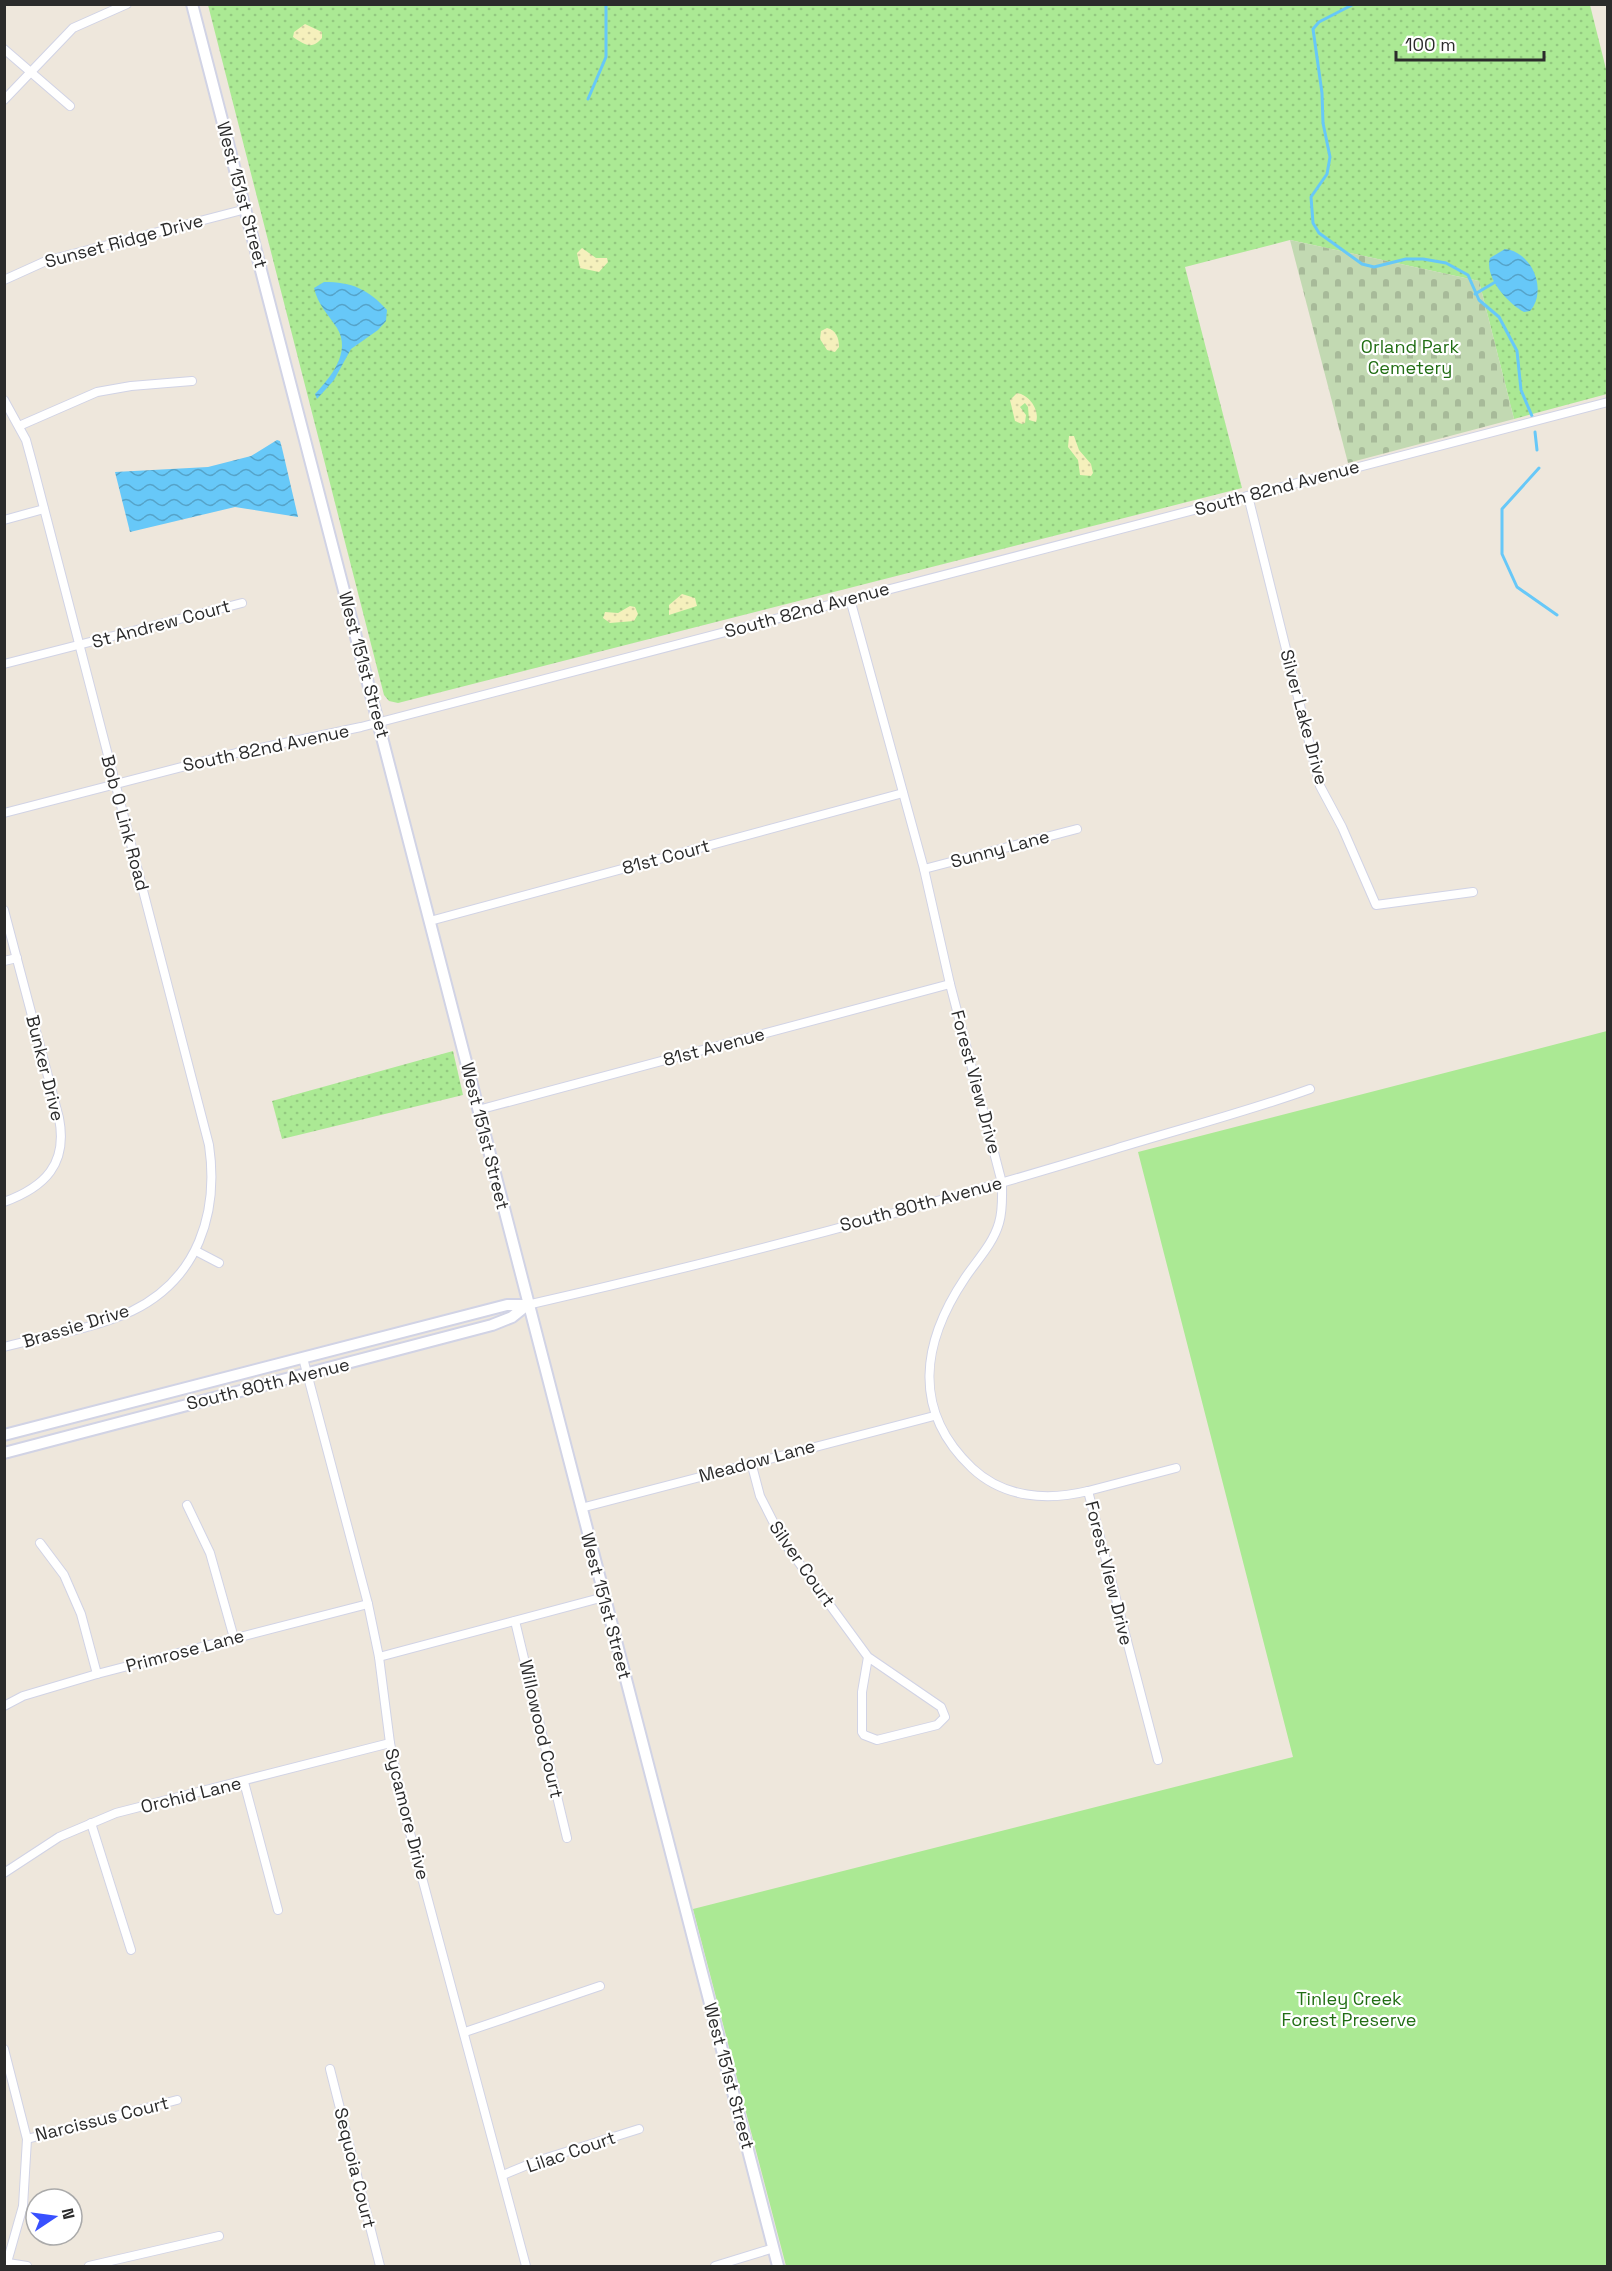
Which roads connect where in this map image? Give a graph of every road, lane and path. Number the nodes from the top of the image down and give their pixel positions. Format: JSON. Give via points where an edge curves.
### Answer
{"nodes":[{"id":1,"x":127,"y":4,"type":"edge"},
{"id":2,"x":192,"y":4,"type":"edge"},
{"id":3,"x":4,"y":49,"type":"edge"},
{"id":4,"x":30,"y":70,"type":"junction"},
{"id":5,"x":4,"y":100,"type":"edge"},
{"id":6,"x":70,"y":106,"type":"dead end"},
{"id":7,"x":246,"y":209,"type":"junction"},
{"id":8,"x":4,"y":280,"type":"edge"},
{"id":9,"x":192,"y":381,"type":"dead end"},
{"id":10,"x":4,"y":400,"type":"edge"},
{"id":11,"x":1608,"y":402,"type":"edge"},
{"id":12,"x":19,"y":426,"type":"junction"},
{"id":13,"x":1248,"y":496,"type":"junction"},
{"id":14,"x":44,"y":509,"type":"junction"},
{"id":15,"x":4,"y":520,"type":"edge"},
{"id":16,"x":850,"y":599,"type":"junction"},
{"id":17,"x":242,"y":603,"type":"dead end"},
{"id":18,"x":79,"y":645,"type":"junction"},
{"id":19,"x":4,"y":664,"type":"edge"},
{"id":20,"x":378,"y":721,"type":"junction"},
{"id":21,"x":115,"y":784,"type":"junction"},
{"id":22,"x":903,"y":793,"type":"junction"},
{"id":23,"x":4,"y":813,"type":"edge"},
{"id":24,"x":1077,"y":829,"type":"dead end"},
{"id":25,"x":924,"y":869,"type":"junction"},
{"id":26,"x":1473,"y":892,"type":"dead end"},
{"id":27,"x":4,"y":910,"type":"edge"},
{"id":28,"x":430,"y":921,"type":"junction"},
{"id":29,"x":17,"y":958,"type":"junction"},
{"id":30,"x":4,"y":961,"type":"edge"},
{"id":31,"x":950,"y":984,"type":"junction"},
{"id":32,"x":1310,"y":1089,"type":"dead end"},
{"id":33,"x":478,"y":1110,"type":"junction"},
{"id":34,"x":1002,"y":1183,"type":"junction"},
{"id":35,"x":4,"y":1202,"type":"edge"},
{"id":36,"x":196,"y":1251,"type":"junction"},
{"id":37,"x":219,"y":1263,"type":"dead end"},
{"id":38,"x":527,"y":1305,"type":"junction"},
{"id":39,"x":4,"y":1347,"type":"edge"},
{"id":40,"x":303,"y":1358,"type":"junction"},
{"id":41,"x":308,"y":1374,"type":"junction"},
{"id":42,"x":934,"y":1416,"type":"junction"},
{"id":43,"x":4,"y":1435,"type":"edge"},
{"id":44,"x":4,"y":1453,"type":"edge"},
{"id":45,"x":751,"y":1462,"type":"junction"},
{"id":46,"x":1176,"y":1468,"type":"dead end"},
{"id":47,"x":1088,"y":1491,"type":"junction"},
{"id":48,"x":188,"y":1505,"type":"dead end"},
{"id":49,"x":581,"y":1508,"type":"junction"},
{"id":50,"x":40,"y":1543,"type":"dead end"},
{"id":51,"x":604,"y":1597,"type":"junction"},
{"id":52,"x":368,"y":1604,"type":"junction"},
{"id":53,"x":515,"y":1621,"type":"junction"},
{"id":54,"x":234,"y":1638,"type":"junction"},
{"id":55,"x":379,"y":1657,"type":"junction"},
{"id":56,"x":868,"y":1657,"type":"junction"},
{"id":57,"x":97,"y":1674,"type":"junction"},
{"id":58,"x":4,"y":1706,"type":"edge"},
{"id":59,"x":390,"y":1743,"type":"junction"},
{"id":60,"x":1158,"y":1760,"type":"dead end"},
{"id":61,"x":244,"y":1782,"type":"junction"},
{"id":62,"x":90,"y":1823,"type":"junction"},
{"id":63,"x":567,"y":1838,"type":"dead end"},
{"id":64,"x":4,"y":1873,"type":"edge"},
{"id":65,"x":278,"y":1910,"type":"dead end"},
{"id":66,"x":131,"y":1950,"type":"dead end"},
{"id":67,"x":600,"y":1986,"type":"dead end"},
{"id":68,"x":465,"y":2032,"type":"junction"},
{"id":69,"x":4,"y":2049,"type":"edge"},
{"id":70,"x":330,"y":2069,"type":"dead end"},
{"id":71,"x":177,"y":2100,"type":"dead end"},
{"id":72,"x":639,"y":2129,"type":"dead end"},
{"id":73,"x":27,"y":2139,"type":"junction"},
{"id":74,"x":503,"y":2175,"type":"junction"},
{"id":75,"x":219,"y":2236,"type":"dead end"},
{"id":76,"x":774,"y":2248,"type":"junction"},
{"id":77,"x":7,"y":2265,"type":"edge"},
{"id":78,"x":27,"y":2266,"type":"edge"},
{"id":79,"x":89,"y":2266,"type":"edge"},
{"id":80,"x":380,"y":2266,"type":"edge"},
{"id":81,"x":526,"y":2266,"type":"edge"},
{"id":82,"x":715,"y":2266,"type":"edge"},
{"id":83,"x":778,"y":2266,"type":"edge"}],
"edges":[{"from":1,"to":4,"type":"street","via":[[73,28]]},
{"from":2,"to":7,"type":"street","name":"West 151st Street"},
{"from":3,"to":4,"type":"street"},
{"from":4,"to":5,"type":"street"},
{"from":4,"to":6,"type":"street"},
{"from":7,"to":8,"type":"street","name":"Sunset Ridge Drive","via":[[46,261]]},
{"from":7,"to":20,"type":"street","name":"West 151st Street"},
{"from":9,"to":12,"type":"street","via":[[97,392]]},
{"from":10,"to":12,"type":"street","name":"Bob O Link Road"},
{"from":11,"to":13,"type":"street","name":"South 82nd Avenue"},
{"from":12,"to":14,"type":"street","name":"Bob O Link Road"},
{"from":13,"to":16,"type":"street","name":"South 82nd Avenue"},
{"from":13,"to":26,"type":"street","name":"Silver Lake Drive","via":[[1320,786],[1376,905]]},
{"from":14,"to":15,"type":"street"},
{"from":14,"to":18,"type":"street","name":"Bob O Link Road"},
{"from":16,"to":20,"type":"street","name":"South 82nd Avenue"},
{"from":16,"to":22,"type":"street","name":"Forest View Drive"},
{"from":17,"to":18,"type":"street","name":"St Andrew Court"},
{"from":18,"to":19,"type":"street","name":"St Andrew Court"},
{"from":18,"to":21,"type":"street","name":"Bob O Link Road"},
{"from":20,"to":21,"type":"street","name":"South 82nd Avenue"},
{"from":20,"to":28,"type":"street","name":"West 151st Street"},
{"from":21,"to":23,"type":"street","name":"South 82nd Avenue"},
{"from":21,"to":36,"type":"street","name":"Bob O Link Road","via":[[213,1173],[212,1201]]},
{"from":22,"to":25,"type":"street","name":"Forest View Drive"},
{"from":22,"to":28,"type":"street","name":"81st Court"},
{"from":24,"to":25,"type":"street","name":"Sunny Lane"},
{"from":25,"to":31,"type":"street","name":"Forest View Drive"},
{"from":27,"to":29,"type":"street","name":"Bunker Drive"},
{"from":28,"to":33,"type":"street","name":"West 151st Street"},
{"from":29,"to":30,"type":"street"},
{"from":29,"to":35,"type":"street","name":"Bunker Drive","via":[[59,1118],[61,1140],[53,1169],[41,1183]]},
{"from":31,"to":33,"type":"street","name":"81st Avenue"},
{"from":31,"to":34,"type":"street","name":"Forest View Drive"},
{"from":32,"to":34,"type":"street","name":"South 80th Avenue"},
{"from":33,"to":38,"type":"street","name":"West 151st Street"},
{"from":34,"to":38,"type":"street","name":"South 80th Avenue"},
{"from":34,"to":42,"type":"street","name":"Forest View Drive","via":[[1003,1207],[991,1243],[938,1327],[929,1374]]},
{"from":36,"to":37,"type":"street"},
{"from":36,"to":39,"type":"street","name":"Brassie Drive","via":[[160,1292],[134,1310]]},
{"from":38,"to":40,"type":"street","name":"South 80th Avenue","via":[[507,1305]]},
{"from":38,"to":41,"type":"street","name":"South 80th Avenue","via":[[492,1325]]},
{"from":38,"to":49,"type":"street","name":"West 151st Street"},
{"from":40,"to":41,"type":"street","name":"Sycamore Drive"},
{"from":40,"to":43,"type":"street","name":"South 80th Avenue"},
{"from":41,"to":44,"type":"street","name":"South 80th Avenue"},
{"from":41,"to":52,"type":"street","name":"Sycamore Drive"},
{"from":42,"to":45,"type":"street","name":"Meadow Lane"},
{"from":42,"to":47,"type":"street","name":"Forest View Drive","via":[[964,1460],[995,1486],[1039,1497]]},
{"from":45,"to":49,"type":"street","name":"Meadow Lane"},
{"from":45,"to":56,"type":"street","name":"Silver Court","via":[[760,1496],[783,1541]]},
{"from":46,"to":47,"type":"street"},
{"from":47,"to":60,"type":"street","name":"Forest View Drive"},
{"from":48,"to":54,"type":"street","via":[[210,1553]]},
{"from":49,"to":51,"type":"street","name":"West 151st Street"},
{"from":50,"to":57,"type":"street","via":[[64,1575],[81,1614]]},
{"from":51,"to":53,"type":"street"},
{"from":51,"to":76,"type":"street","name":"West 151st Street"},
{"from":52,"to":54,"type":"street","name":"Primrose Lane"},
{"from":52,"to":55,"type":"street","name":"Sycamore Drive"},
{"from":53,"to":55,"type":"street"},
{"from":53,"to":63,"type":"street","name":"Willowood Court"},
{"from":54,"to":57,"type":"street","name":"Primrose Lane"},
{"from":55,"to":59,"type":"street","name":"Sycamore Drive"},
{"from":56,"to":56,"type":"street","name":"Silver Court","via":[[941,1707],[945,1718],[937,1725],[877,1740],[864,1736],[862,1692]]},
{"from":57,"to":58,"type":"street","name":"Primrose Lane","via":[[23,1696]]},
{"from":59,"to":61,"type":"street","name":"Orchid Lane"},
{"from":59,"to":68,"type":"street","name":"Sycamore Drive","via":[[402,1803]]},
{"from":61,"to":62,"type":"street","name":"Orchid Lane"},
{"from":61,"to":65,"type":"street"},
{"from":62,"to":64,"type":"street","name":"Orchid Lane","via":[[40,1848]]},
{"from":62,"to":66,"type":"street"},
{"from":67,"to":68,"type":"street"},
{"from":68,"to":74,"type":"street","name":"Sycamore Drive"},
{"from":69,"to":73,"type":"street"},
{"from":70,"to":80,"type":"street","name":"Sequoia Court"},
{"from":71,"to":73,"type":"street","name":"Narcissus Court"},
{"from":72,"to":74,"type":"street","name":"Lilac Court"},
{"from":73,"to":77,"type":"street","via":[[23,2206]]},
{"from":74,"to":81,"type":"street","name":"Sycamore Drive"},
{"from":75,"to":79,"type":"street"},
{"from":76,"to":82,"type":"street"},
{"from":76,"to":83,"type":"street","name":"West 151st Street"},
{"from":77,"to":78,"type":"street"}]}
